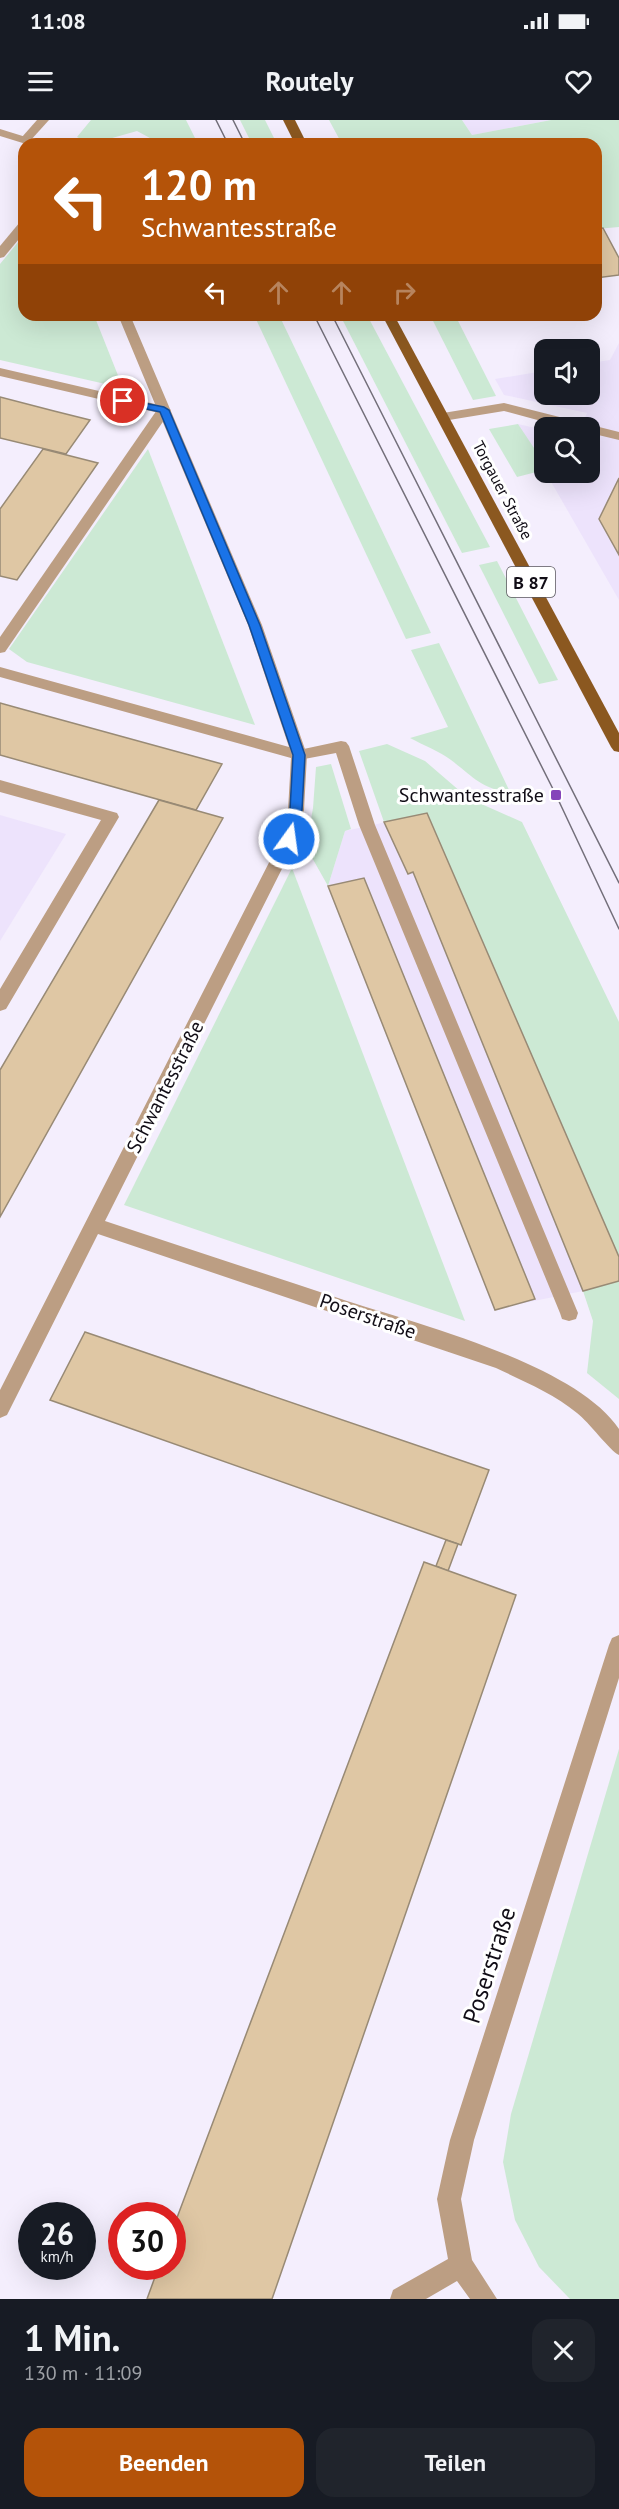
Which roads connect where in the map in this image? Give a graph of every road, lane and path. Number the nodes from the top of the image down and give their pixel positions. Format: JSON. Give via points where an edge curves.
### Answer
{"nodes":[{"id":1,"x":43,"y":120,"type":"edge"},
{"id":2,"x":289,"y":120,"type":"edge"},
{"id":3,"x":0,"y":132,"type":"edge"},
{"id":4,"x":22,"y":138,"type":"edge"},
{"id":5,"x":27,"y":138,"type":"edge"},
{"id":6,"x":298,"y":138,"type":"edge"},
{"id":7,"x":18,"y":232,"type":"edge"},
{"id":8,"x":0,"y":254,"type":"edge"},
{"id":9,"x":127,"y":321,"type":"edge"},
{"id":10,"x":391,"y":321,"type":"edge"},
{"id":11,"x":0,"y":372,"type":"edge"},
{"id":12,"x":164,"y":410,"type":"junction"},
{"id":13,"x":443,"y":417,"type":"junction"},
{"id":14,"x":543,"y":417,"type":"edge"},
{"id":15,"x":600,"y":431,"type":"edge"},
{"id":16,"x":619,"y":436,"type":"edge"},
{"id":17,"x":0,"y":648,"type":"edge"},
{"id":18,"x":0,"y":672,"type":"edge"},
{"id":19,"x":619,"y":747,"type":"edge"},
{"id":20,"x":299,"y":755,"type":"junction"},
{"id":21,"x":0,"y":786,"type":"edge"},
{"id":22,"x":0,"y":1004,"type":"edge"},
{"id":23,"x":94,"y":1225,"type":"junction"},
{"id":24,"x":569,"y":1312,"type":"dead end"},
{"id":25,"x":0,"y":1409,"type":"edge"},
{"id":26,"x":619,"y":1446,"type":"edge"},
{"id":27,"x":619,"y":1645,"type":"edge"},
{"id":28,"x":461,"y":2265,"type":"junction"},
{"id":29,"x":402,"y":2299,"type":"edge"},
{"id":30,"x":485,"y":2299,"type":"edge"}],
"edges":[{"from":1,"to":5,"type":"street"},
{"from":2,"to":6,"type":"main road"},
{"from":3,"to":4,"type":"street"},
{"from":7,"to":8,"type":"street"},
{"from":9,"to":12,"type":"street","name":"Schwantesstraße"},
{"from":10,"to":13,"type":"main road","name":"Torgauer Straße","number":"B 87"},
{"from":11,"to":12,"type":"street"},
{"from":12,"to":17,"type":"street"},
{"from":12,"to":20,"type":"street","name":"Schwantesstraße","via":[[255,625]]},
{"from":13,"to":14,"type":"street","via":[[504,407]]},
{"from":13,"to":19,"type":"main road","name":"Torgauer Straße","number":"B 87"},
{"from":15,"to":16,"type":"street"},
{"from":18,"to":20,"type":"street"},
{"from":20,"to":23,"type":"street","name":"Schwantesstraße","via":[[296,810],[289,839]]},
{"from":20,"to":24,"type":"street","via":[[341,746],[367,825]]},
{"from":21,"to":22,"type":"street","via":[[111,818]]},
{"from":23,"to":25,"type":"street","name":"Schwantesstraße"},
{"from":23,"to":26,"type":"street","name":"Poserstraße","via":[[501,1361],[559,1389],[610,1430]]},
{"from":27,"to":28,"type":"street","name":"Poserstraße","via":[[462,2140],[449,2199]]},
{"from":28,"to":29,"type":"street"},
{"from":28,"to":30,"type":"street","name":"Poserstraße"}]}
